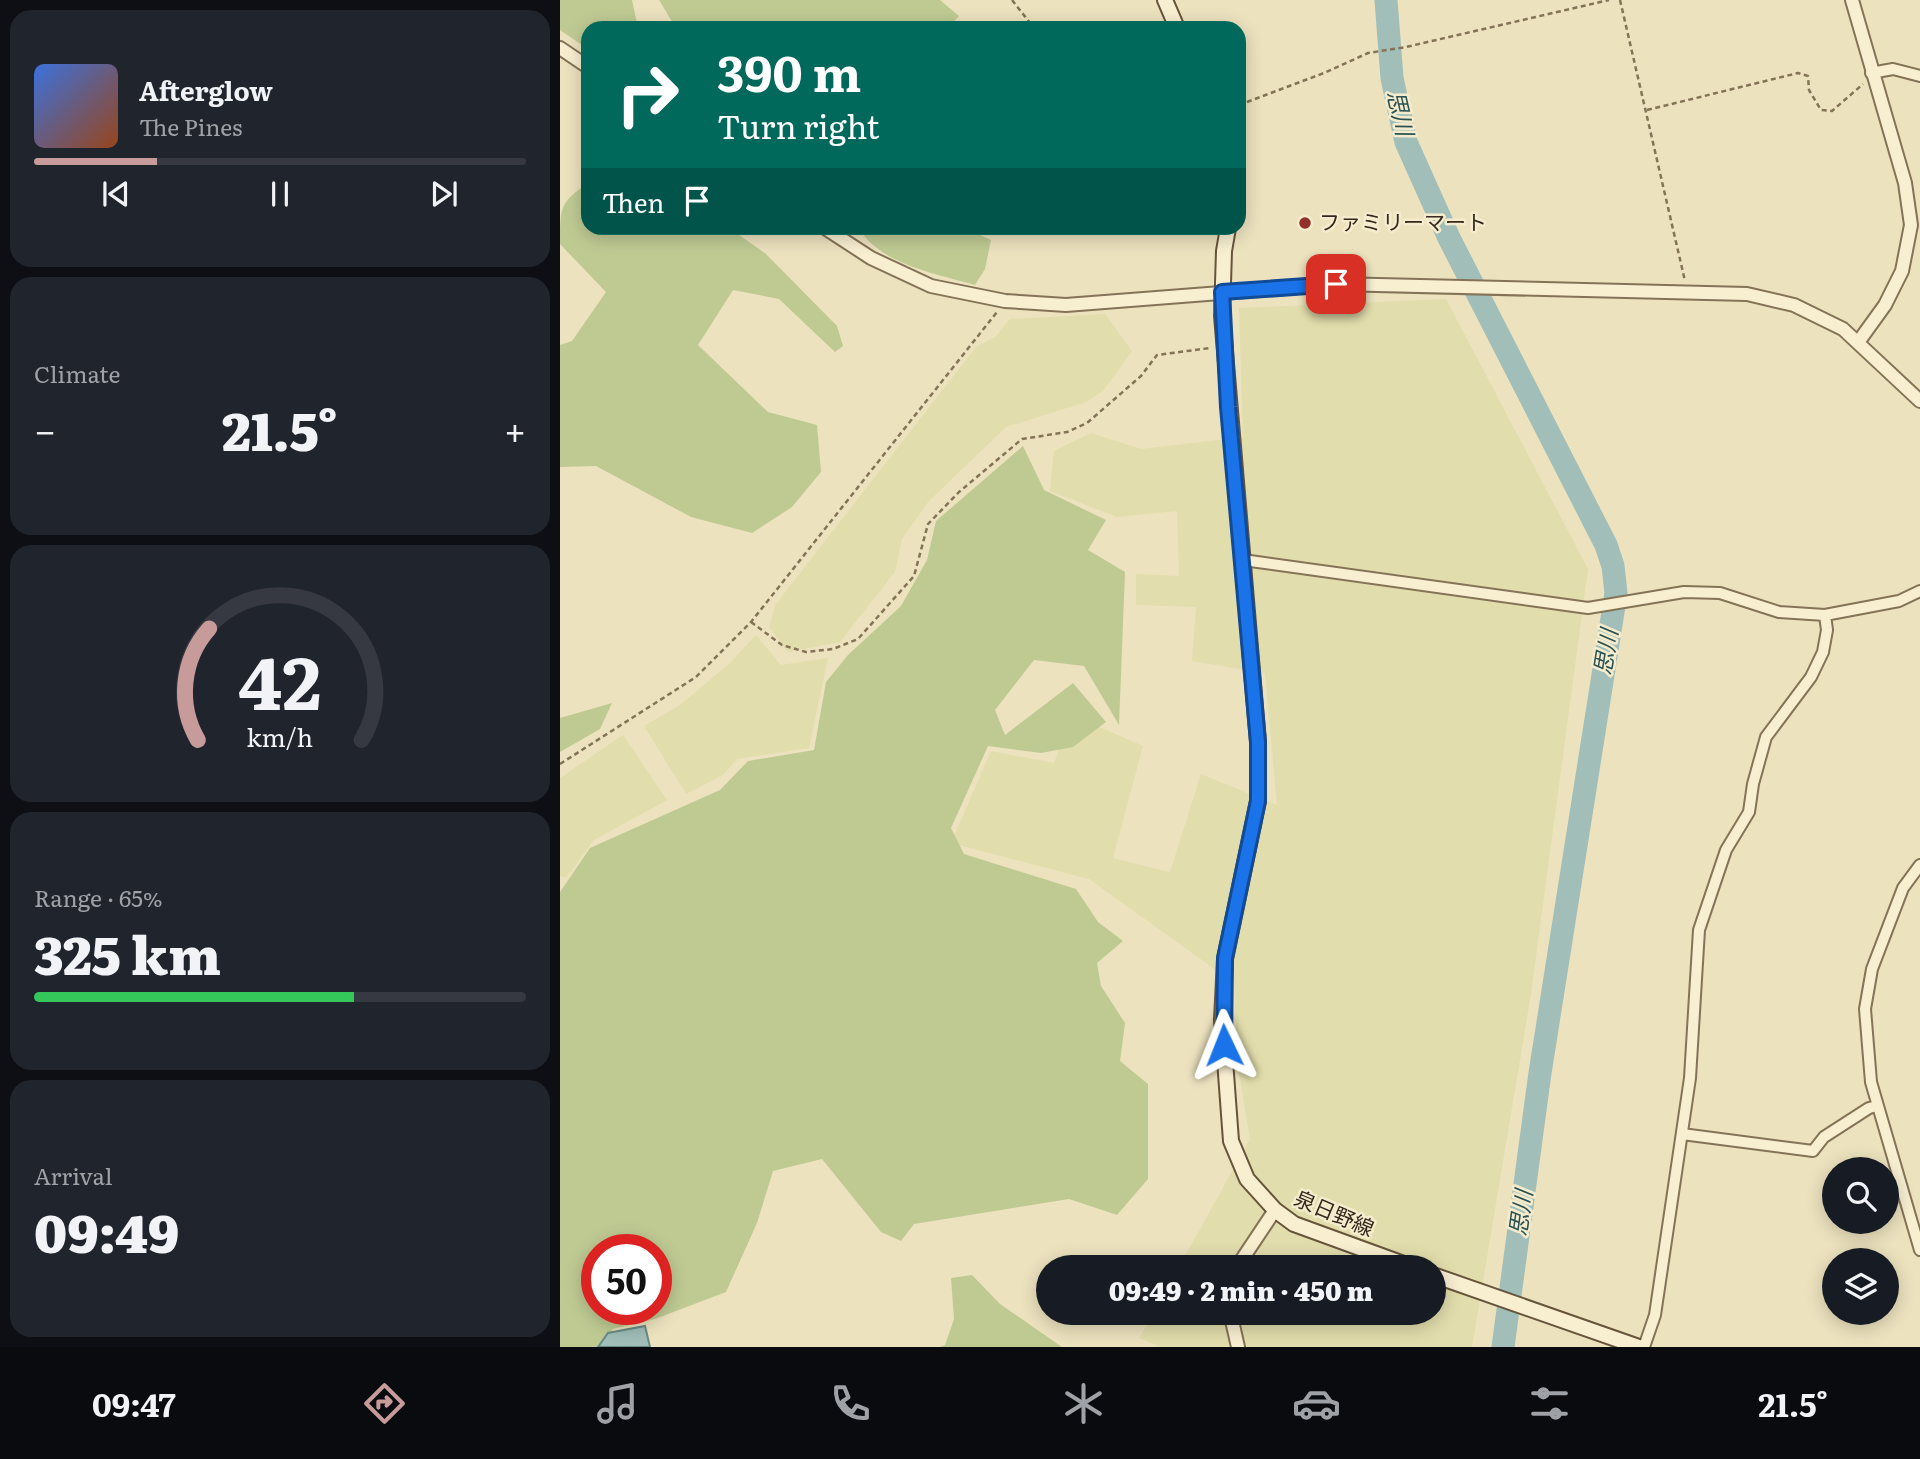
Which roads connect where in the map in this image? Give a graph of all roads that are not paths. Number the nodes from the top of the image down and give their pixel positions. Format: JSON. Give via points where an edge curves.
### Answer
{"nodes":[{"id":1,"x":1165,"y":0,"type":"edge"},
{"id":2,"x":1852,"y":0,"type":"edge"},
{"id":3,"x":1174,"y":21,"type":"edge"},
{"id":4,"x":560,"y":48,"type":"edge"},
{"id":5,"x":581,"y":62,"type":"edge"},
{"id":6,"x":1871,"y":73,"type":"junction"},
{"id":7,"x":1920,"y":76,"type":"edge"},
{"id":8,"x":836,"y":235,"type":"edge"},
{"id":9,"x":1227,"y":235,"type":"edge"},
{"id":10,"x":1222,"y":292,"type":"junction"},
{"id":11,"x":1859,"y":341,"type":"junction"},
{"id":12,"x":1920,"y":401,"type":"edge"},
{"id":13,"x":1243,"y":559,"type":"junction"},
{"id":14,"x":1920,"y":591,"type":"edge"},
{"id":15,"x":1825,"y":615,"type":"junction"},
{"id":16,"x":1920,"y":864,"type":"edge"},
{"id":17,"x":1877,"y":1106,"type":"junction"},
{"id":18,"x":1682,"y":1134,"type":"junction"},
{"id":19,"x":1275,"y":1210,"type":"junction"},
{"id":20,"x":1920,"y":1250,"type":"edge"},
{"id":21,"x":1245,"y":1255,"type":"edge"},
{"id":22,"x":1379,"y":1255,"type":"edge"},
{"id":23,"x":1446,"y":1280,"type":"edge"},
{"id":24,"x":1233,"y":1325,"type":"edge"},
{"id":25,"x":1238,"y":1347,"type":"edge"},
{"id":26,"x":1642,"y":1347,"type":"edge"}],
"edges":[{"from":1,"to":3,"type":"main road"},
{"from":2,"to":6,"type":"street"},
{"from":4,"to":5,"type":"street"},
{"from":6,"to":7,"type":"street","via":[[1894,69]]},
{"from":6,"to":11,"type":"street","via":[[1905,183],[1911,225],[1902,271]]},
{"from":8,"to":10,"type":"street","via":[[871,258],[931,286],[1005,301],[1066,304]]},
{"from":9,"to":10,"type":"main road","name":"泉日野線"},
{"from":10,"to":11,"type":"street","via":[[1336,284],[1747,294],[1823,317]]},
{"from":10,"to":13,"type":"main road","name":"泉日野線"},
{"from":11,"to":12,"type":"street"},
{"from":13,"to":15,"type":"street","via":[[1600,608],[1684,592],[1720,593],[1779,612]]},
{"from":13,"to":19,"type":"main road","name":"泉日野線","via":[[1258,742],[1258,801],[1225,958],[1222,1020],[1231,1141],[1247,1179]]},
{"from":14,"to":15,"type":"street","via":[[1899,601]]},
{"from":15,"to":18,"type":"street","via":[[1823,652],[1811,677],[1766,737],[1749,812],[1726,850],[1699,930],[1695,1035]]},
{"from":16,"to":17,"type":"street","via":[[1903,888],[1869,982],[1865,1009]]},
{"from":17,"to":18,"type":"street","via":[[1824,1137],[1813,1151]]},
{"from":17,"to":20,"type":"street"},
{"from":18,"to":26,"type":"street","via":[[1656,1315]]},
{"from":19,"to":21,"type":"street"},
{"from":19,"to":22,"type":"main road","name":"泉日野線","via":[[1294,1224]]},
{"from":23,"to":26,"type":"main road"},
{"from":24,"to":25,"type":"street"}]}
